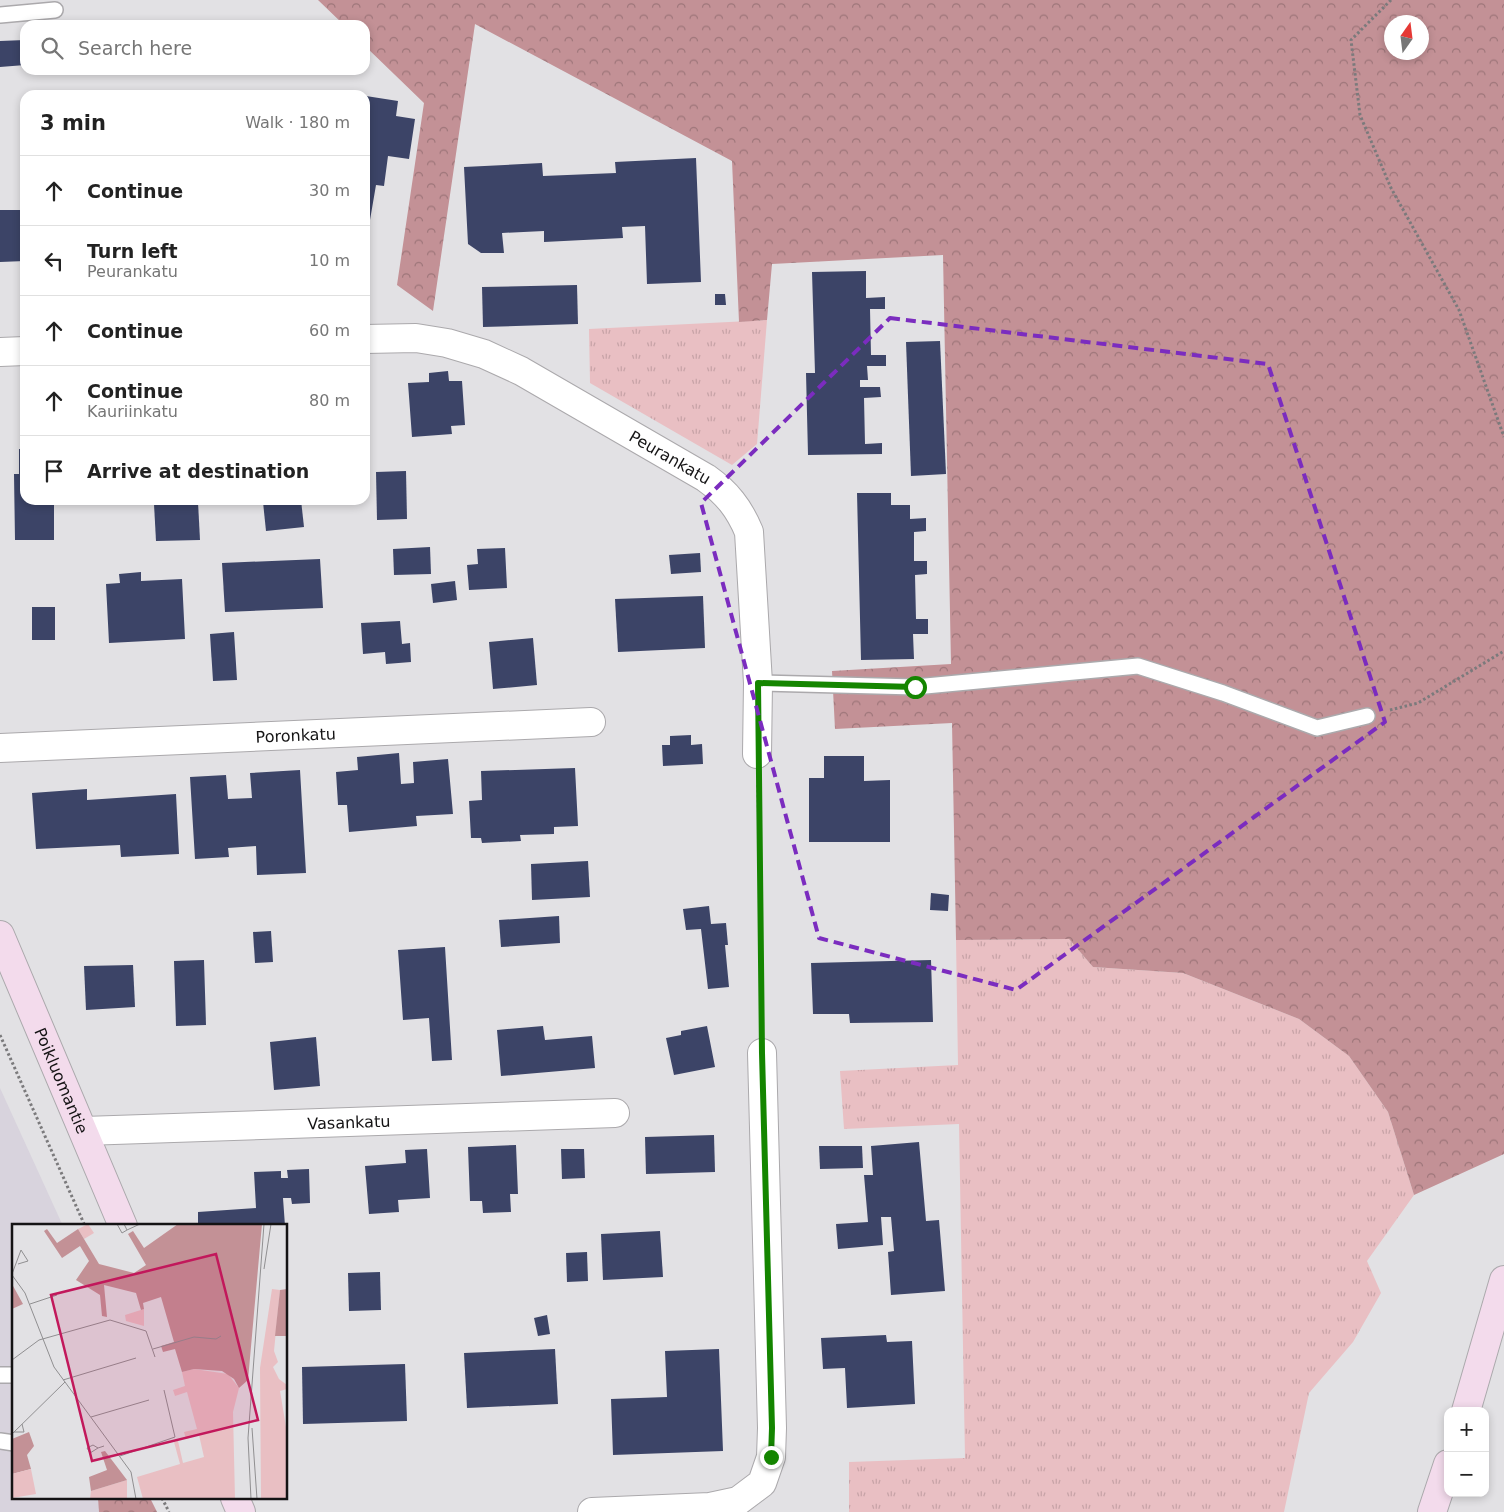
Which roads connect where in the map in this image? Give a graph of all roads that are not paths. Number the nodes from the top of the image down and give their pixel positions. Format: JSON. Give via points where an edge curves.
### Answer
{"nodes":[{"id":1,"x":55,"y":10,"type":"dead end"},
{"id":2,"x":0,"y":15,"type":"edge"},
{"id":3,"x":370,"y":339,"type":"edge"},
{"id":4,"x":20,"y":351,"type":"edge"},
{"id":5,"x":0,"y":352,"type":"edge"},
{"id":6,"x":758,"y":683,"type":"junction"},
{"id":7,"x":1367,"y":716,"type":"road end"},
{"id":8,"x":591,"y":722,"type":"dead end"},
{"id":9,"x":0,"y":748,"type":"edge"},
{"id":10,"x":757,"y":754,"type":"road end"},
{"id":11,"x":0,"y":935,"type":"edge"},
{"id":12,"x":762,"y":1053,"type":"road end"},
{"id":13,"x":615,"y":1112,"type":"dead end"},
{"id":14,"x":84,"y":1131,"type":"junction"},
{"id":15,"x":122,"y":1224,"type":"edge"},
{"id":16,"x":1504,"y":1280,"type":"edge"},
{"id":17,"x":1467,"y":1407,"type":"edge"},
{"id":18,"x":1444,"y":1476,"type":"edge"},
{"id":19,"x":1449,"y":1497,"type":"edge"},
{"id":20,"x":236,"y":1500,"type":"edge"},
{"id":21,"x":241,"y":1512,"type":"edge"},
{"id":22,"x":592,"y":1512,"type":"edge"},
{"id":23,"x":1432,"y":1512,"type":"edge"},
{"id":24,"x":1447,"y":1512,"type":"edge"}],
"edges":[{"from":1,"to":2,"type":"lane"},
{"from":3,"to":6,"type":"street","name":"Peurankatu","via":[[416,338],[484,354],[521,371],[726,492],[749,532]]},
{"from":4,"to":5,"type":"street"},
{"from":6,"to":7,"type":"lane","via":[[915,687],[1138,666],[1317,728]]},
{"from":6,"to":10,"type":"street","name":"Peurankatu"},
{"from":8,"to":9,"type":"street","name":"Poronkatu"},
{"from":11,"to":14,"type":"street","name":"Poikluomantie"},
{"from":12,"to":22,"type":"street","via":[[772,1428],[771,1457],[762,1484],[738,1501],[710,1507]]},
{"from":13,"to":14,"type":"street","name":"Vasankatu"},
{"from":14,"to":15,"type":"street","name":"Poikluomantie"},
{"from":16,"to":17,"type":"street"},
{"from":18,"to":23,"type":"street"},
{"from":19,"to":24,"type":"street"},
{"from":20,"to":21,"type":"street"}]}
